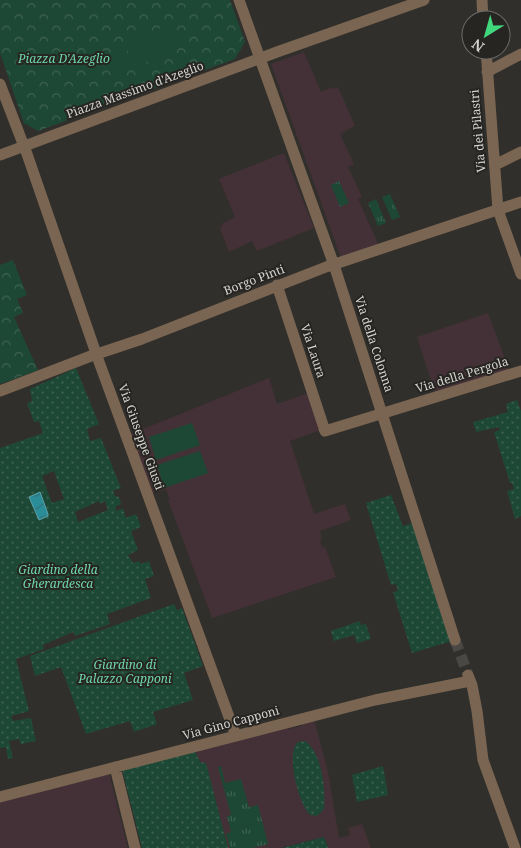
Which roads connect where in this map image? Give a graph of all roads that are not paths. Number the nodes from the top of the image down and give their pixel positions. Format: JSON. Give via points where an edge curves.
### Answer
{"nodes":[{"id":1,"x":238,"y":0,"type":"edge"},
{"id":2,"x":424,"y":0,"type":"edge"},
{"id":3,"x":521,"y":54,"type":"edge"},
{"id":4,"x":260,"y":58,"type":"junction"},
{"id":5,"x":486,"y":60,"type":"edge"},
{"id":6,"x":487,"y":72,"type":"junction"},
{"id":7,"x":0,"y":84,"type":"edge"},
{"id":8,"x":23,"y":146,"type":"junction"},
{"id":9,"x":521,"y":152,"type":"edge"},
{"id":10,"x":0,"y":155,"type":"edge"},
{"id":11,"x":495,"y":165,"type":"junction"},
{"id":12,"x":521,"y":202,"type":"edge"},
{"id":13,"x":498,"y":210,"type":"junction"},
{"id":14,"x":334,"y":264,"type":"junction"},
{"id":15,"x":521,"y":274,"type":"edge"},
{"id":16,"x":277,"y":285,"type":"junction"},
{"id":17,"x":96,"y":354,"type":"junction"},
{"id":18,"x":521,"y":371,"type":"edge"},
{"id":19,"x":0,"y":391,"type":"edge"},
{"id":20,"x":382,"y":413,"type":"junction"},
{"id":21,"x":324,"y":428,"type":"joint"},
{"id":22,"x":456,"y":640,"type":"tunnel mouth"},
{"id":23,"x":236,"y":736,"type":"junction"},
{"id":24,"x":115,"y":767,"type":"junction"},
{"id":25,"x":0,"y":797,"type":"edge"},
{"id":26,"x":135,"y":848,"type":"edge"},
{"id":27,"x":515,"y":848,"type":"edge"}],
"edges":[{"from":1,"to":4,"type":"street"},
{"from":2,"to":4,"type":"street","name":"Piazza Massimo d'Azeglio"},
{"from":3,"to":6,"type":"street"},
{"from":4,"to":8,"type":"street","name":"Piazza Massimo d'Azeglio"},
{"from":4,"to":14,"type":"street","name":"Via della Colonna"},
{"from":5,"to":6,"type":"street","name":"Via dei Pilastri"},
{"from":6,"to":11,"type":"street","name":"Via dei Pilastri"},
{"from":7,"to":8,"type":"street"},
{"from":8,"to":10,"type":"street","name":"Piazza Massimo d'Azeglio"},
{"from":8,"to":17,"type":"street","name":"Via Giuseppe Giusti"},
{"from":9,"to":11,"type":"street"},
{"from":11,"to":13,"type":"street","name":"Via dei Pilastri"},
{"from":12,"to":13,"type":"street","name":"Borgo Pinti"},
{"from":13,"to":14,"type":"street","name":"Borgo Pinti"},
{"from":13,"to":15,"type":"street","name":"Via dei Pilastri"},
{"from":14,"to":16,"type":"street","name":"Borgo Pinti"},
{"from":14,"to":20,"type":"street","name":"Via della Colonna"},
{"from":16,"to":17,"type":"street","name":"Borgo Pinti"},
{"from":16,"to":21,"type":"street","name":"Via Laura"},
{"from":17,"to":19,"type":"street","name":"Borgo Pinti"},
{"from":17,"to":23,"type":"street","name":"Via Giuseppe Giusti"},
{"from":18,"to":20,"type":"street","name":"Via della Pergola"},
{"from":20,"to":21,"type":"street","name":"Via della Pergola"},
{"from":20,"to":22,"type":"street","name":"Via della Colonna"},
{"from":23,"to":24,"type":"street","name":"Via Gino Capponi"},
{"from":23,"to":27,"type":"street","name":"Via Gino Capponi","via":[[469,678],[483,760]]},
{"from":24,"to":25,"type":"street","name":"Via Gino Capponi"},
{"from":24,"to":26,"type":"street"}]}
